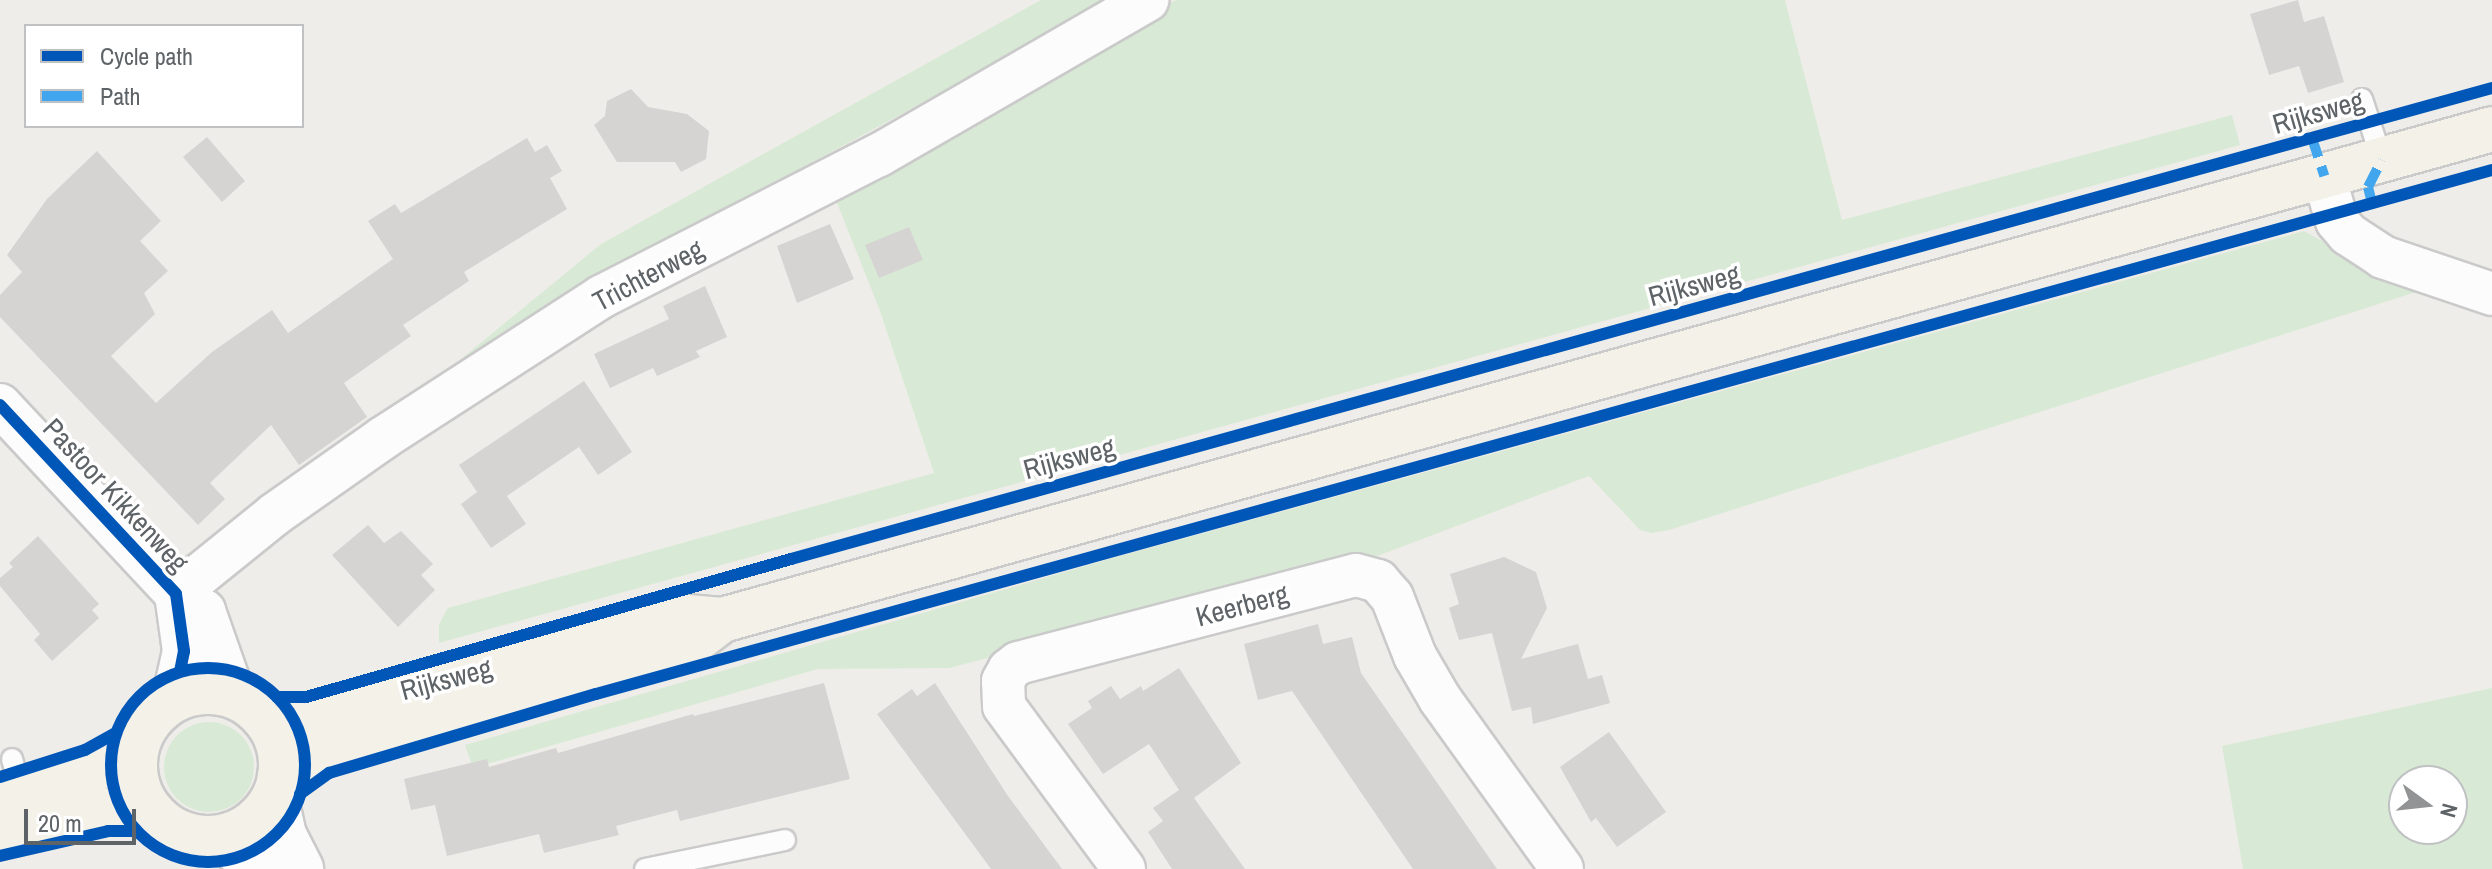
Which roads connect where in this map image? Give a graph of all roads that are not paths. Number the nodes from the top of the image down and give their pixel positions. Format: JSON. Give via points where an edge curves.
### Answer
{"nodes":[{"id":1,"x":1147,"y":0,"type":"edge"},
{"id":2,"x":2362,"y":99,"type":"dead end"},
{"id":3,"x":2492,"y":129,"type":"edge"},
{"id":4,"x":2382,"y":160,"type":"junction"},
{"id":5,"x":2324,"y":176,"type":"junction"},
{"id":6,"x":2492,"y":294,"type":"edge"},
{"id":7,"x":0,"y":405,"type":"edge"},
{"id":8,"x":176,"y":594,"type":"junction"},
{"id":9,"x":722,"y":620,"type":"junction"},
{"id":10,"x":173,"y":700,"type":"junction"},
{"id":11,"x":248,"y":707,"type":"junction"},
{"id":12,"x":136,"y":750,"type":"junction"},
{"id":13,"x":278,"y":785,"type":"junction"},
{"id":14,"x":13,"y":803,"type":"edge"},
{"id":15,"x":152,"y":812,"type":"junction"},
{"id":16,"x":214,"y":838,"type":"junction"},
{"id":17,"x":785,"y":840,"type":"dead end"},
{"id":18,"x":256,"y":869,"type":"edge"},
{"id":19,"x":301,"y":869,"type":"edge"},
{"id":20,"x":645,"y":869,"type":"edge"},
{"id":21,"x":1124,"y":869,"type":"edge"},
{"id":22,"x":1562,"y":869,"type":"edge"}],
"edges":[{"from":1,"to":8,"type":"street","name":"Trichterweg","via":[[879,155],[601,297],[383,438],[275,514]]},
{"from":2,"to":4,"type":"lane"},
{"from":3,"to":4,"type":"main road","name":"Rijksweg"},
{"from":4,"to":5,"type":"main road","name":"Rijksweg"},
{"from":5,"to":6,"type":"street","via":[[2337,221],[2348,234],[2383,257]]},
{"from":5,"to":9,"type":"main road","name":"Rijksweg"},
{"from":7,"to":8,"type":"street","name":"Pastoor Kikkenweg"},
{"from":8,"to":10,"type":"street","name":"Pastoor Kikkenweg","via":[[184,651]]},
{"from":8,"to":11,"type":"street","name":"Pastoor Kikkenweg","via":[[207,615],[222,669]]},
{"from":9,"to":11,"type":"main road","name":"Rijksweg","via":[[676,616],[311,716]]},
{"from":9,"to":13,"type":"main road","name":"Rijksweg","via":[[684,649],[323,753]]},
{"from":10,"to":11,"type":"main road","via":[[203,692]]},
{"from":10,"to":12,"type":"main road","via":[[149,721]]},
{"from":11,"to":13,"type":"main road","via":[[278,745]]},
{"from":12,"to":14,"type":"main road"},
{"from":12,"to":15,"type":"main road","via":[[137,783]]},
{"from":13,"to":16,"type":"main road","via":[[250,825]]},
{"from":13,"to":19,"type":"street","via":[[284,835]]},
{"from":14,"to":15,"type":"main road"},
{"from":15,"to":16,"type":"main road","via":[[184,835]]},
{"from":16,"to":18,"type":"street"},
{"from":17,"to":20,"type":"lane"},
{"from":21,"to":22,"type":"street","name":"Keerberg","via":[[1004,706],[1001,693],[1009,670],[1018,663],[1356,575],[1378,581],[1392,597],[1415,656],[1440,699]]}]}
